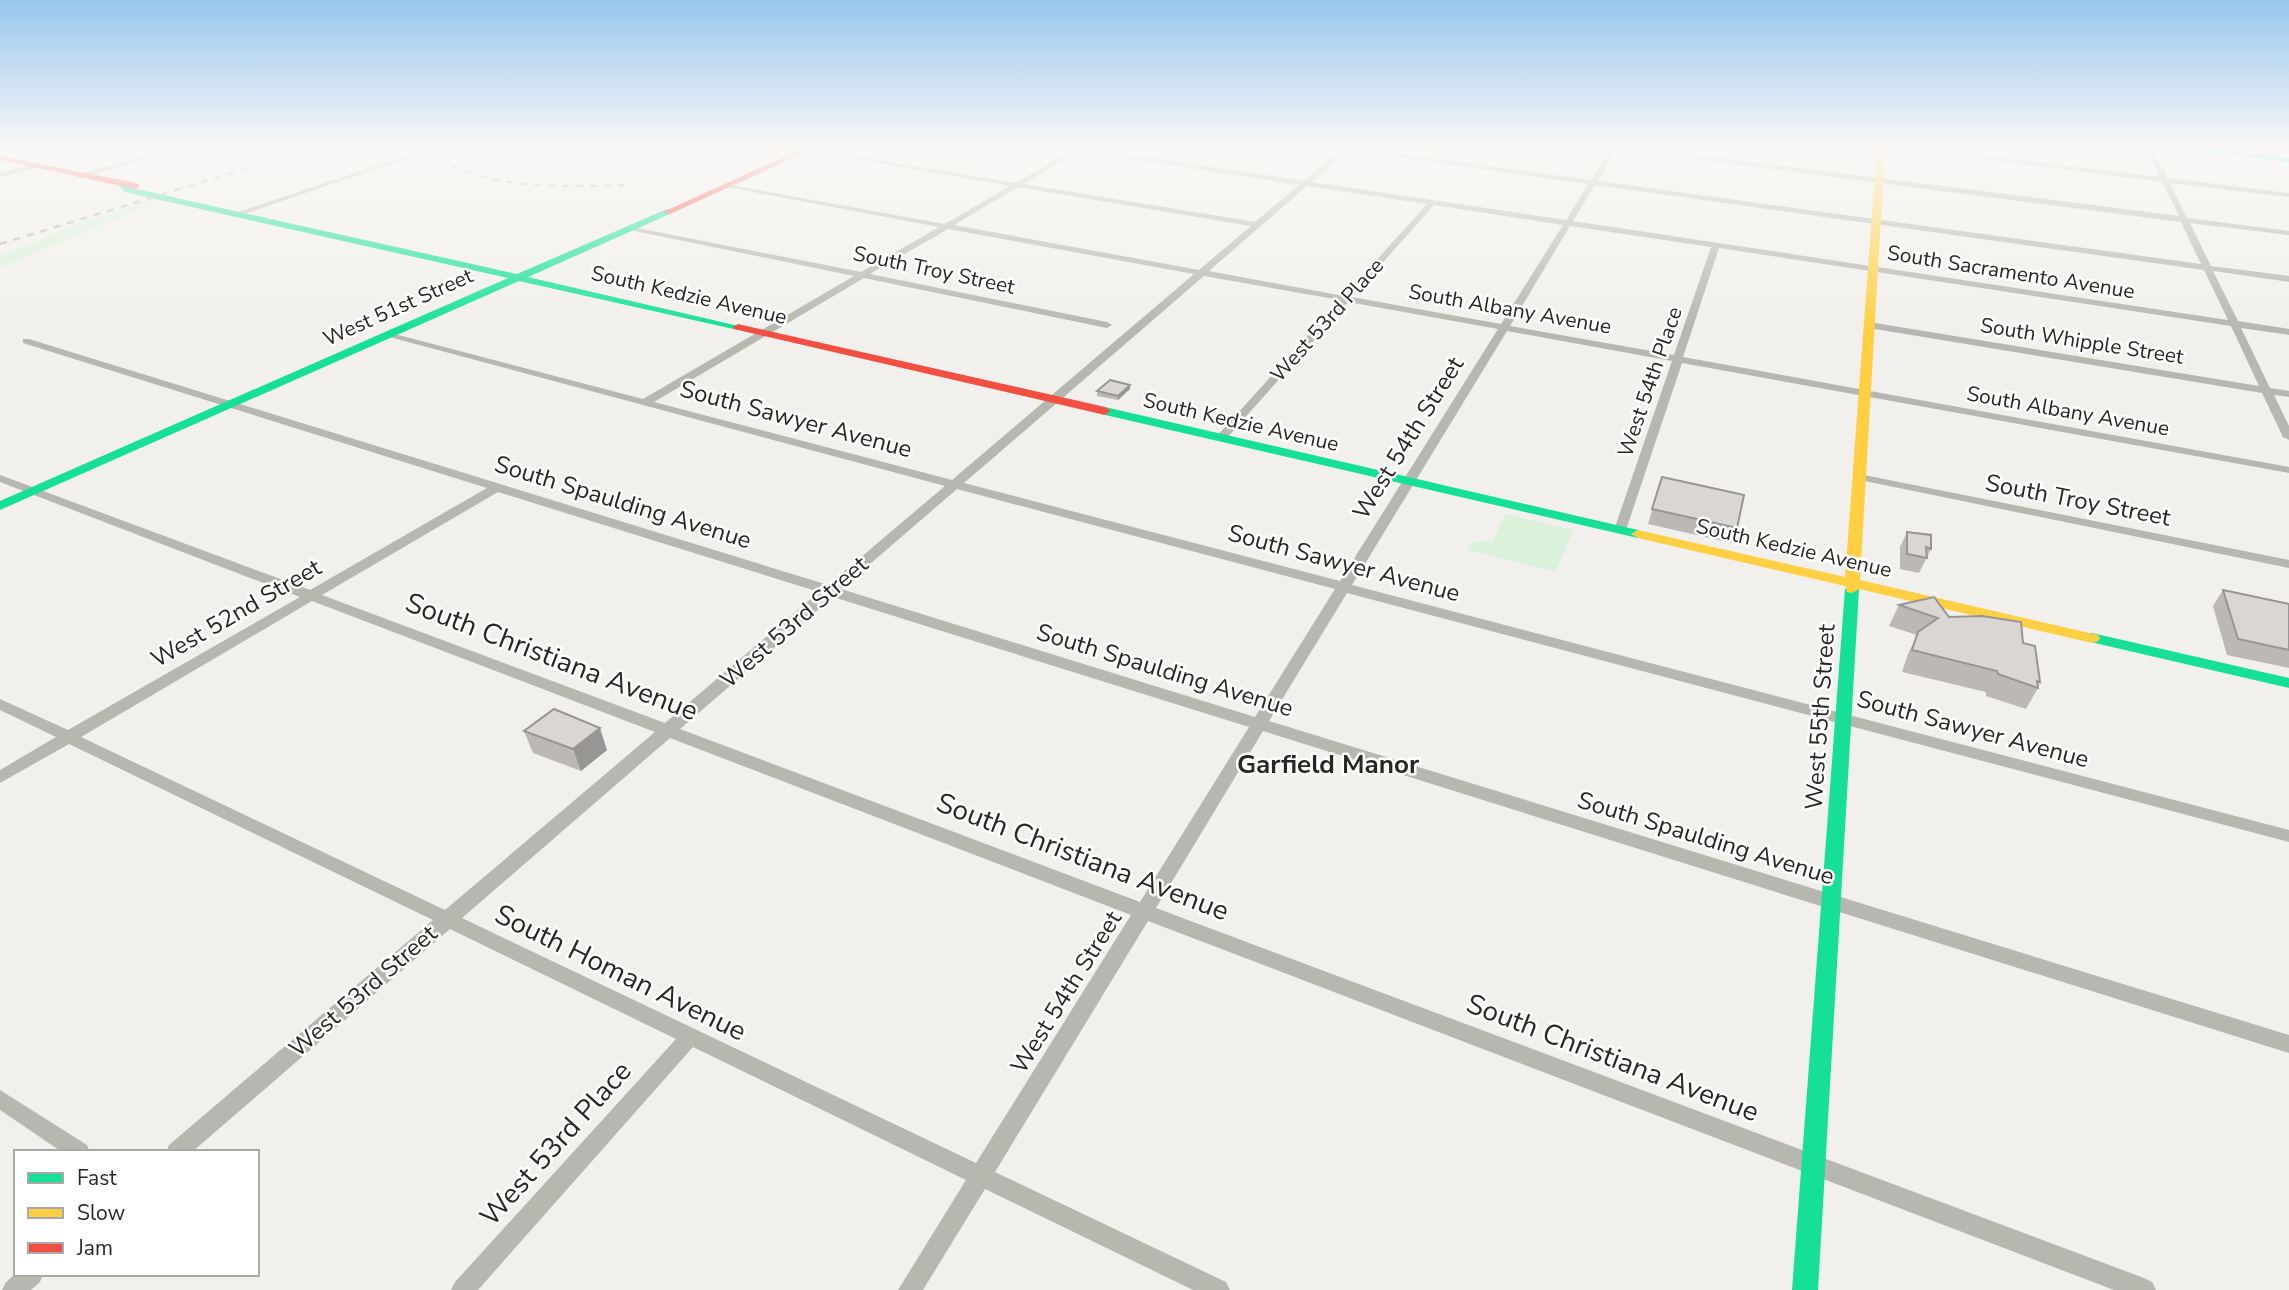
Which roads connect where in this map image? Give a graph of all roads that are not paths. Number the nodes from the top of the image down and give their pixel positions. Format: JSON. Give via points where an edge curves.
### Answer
{"nodes":[{"id":1,"x":217,"y":207,"type":"edge"},
{"id":2,"x":254,"y":207,"type":"edge"},
{"id":3,"x":677,"y":207,"type":"edge"},
{"id":4,"x":842,"y":207,"type":"edge"},
{"id":5,"x":978,"y":207,"type":"edge"},
{"id":6,"x":1150,"y":207,"type":"edge"},
{"id":7,"x":1279,"y":207,"type":"edge"},
{"id":8,"x":1428,"y":207,"type":"edge"},
{"id":9,"x":1461,"y":207,"type":"edge"},
{"id":10,"x":1578,"y":207,"type":"edge"},
{"id":11,"x":1769,"y":207,"type":"edge"},
{"id":12,"x":1877,"y":207,"type":"edge"},
{"id":13,"x":2086,"y":207,"type":"edge"},
{"id":14,"x":2178,"y":207,"type":"edge"},
{"id":15,"x":239,"y":212,"type":"junction"},
{"id":16,"x":2184,"y":220,"type":"junction"},
{"id":17,"x":1876,"y":222,"type":"junction"},
{"id":18,"x":1569,"y":223,"type":"junction"},
{"id":19,"x":1258,"y":225,"type":"junction"},
{"id":20,"x":946,"y":226,"type":"junction"},
{"id":21,"x":630,"y":228,"type":"junction"},
{"id":22,"x":2289,"y":233,"type":"edge"},
{"id":23,"x":1716,"y":246,"type":"junction"},
{"id":24,"x":2207,"y":268,"type":"junction"},
{"id":25,"x":1872,"y":269,"type":"junction"},
{"id":26,"x":1202,"y":273,"type":"junction"},
{"id":27,"x":862,"y":275,"type":"junction"},
{"id":28,"x":518,"y":277,"type":"junction"},
{"id":29,"x":2289,"y":279,"type":"edge"},
{"id":30,"x":1346,"y":299,"type":"junction"},
{"id":31,"x":2234,"y":324,"type":"junction"},
{"id":32,"x":1107,"y":325,"type":"dead end"},
{"id":33,"x":1869,"y":325,"type":"junction"},
{"id":34,"x":1505,"y":328,"type":"junction"},
{"id":35,"x":2289,"y":332,"type":"edge"},
{"id":36,"x":762,"y":333,"type":"junction"},
{"id":37,"x":387,"y":335,"type":"junction"},
{"id":38,"x":26,"y":341,"type":"dead end"},
{"id":39,"x":1678,"y":359,"type":"junction"},
{"id":40,"x":2267,"y":391,"type":"junction"},
{"id":41,"x":1864,"y":393,"type":"junction"},
{"id":42,"x":2289,"y":394,"type":"edge"},
{"id":43,"x":1054,"y":400,"type":"junction"},
{"id":44,"x":644,"y":403,"type":"junction"},
{"id":45,"x":228,"y":405,"type":"junction"},
{"id":46,"x":2289,"y":436,"type":"edge"},
{"id":47,"x":1221,"y":438,"type":"junction"},
{"id":48,"x":2289,"y":470,"type":"edge"},
{"id":49,"x":1859,"y":477,"type":"junction"},
{"id":50,"x":0,"y":478,"type":"edge"},
{"id":51,"x":1411,"y":482,"type":"junction"},
{"id":52,"x":955,"y":485,"type":"junction"},
{"id":53,"x":496,"y":488,"type":"junction"},
{"id":54,"x":34,"y":491,"type":"junction"},
{"id":55,"x":0,"y":506,"type":"edge"},
{"id":56,"x":1620,"y":530,"type":"junction"},
{"id":57,"x":2289,"y":564,"type":"edge"},
{"id":58,"x":1852,"y":583,"type":"junction"},
{"id":59,"x":1345,"y":587,"type":"junction"},
{"id":60,"x":830,"y":592,"type":"junction"},
{"id":61,"x":310,"y":596,"type":"junction"},
{"id":62,"x":2289,"y":683,"type":"edge"},
{"id":63,"x":0,"y":704,"type":"edge"},
{"id":64,"x":1843,"y":718,"type":"junction"},
{"id":65,"x":1260,"y":725,"type":"junction"},
{"id":66,"x":667,"y":731,"type":"junction"},
{"id":67,"x":69,"y":737,"type":"junction"},
{"id":68,"x":0,"y":777,"type":"edge"},
{"id":69,"x":2289,"y":836,"type":"edge"},
{"id":70,"x":1830,"y":902,"type":"junction"},
{"id":71,"x":1145,"y":912,"type":"junction"},
{"id":72,"x":448,"y":919,"type":"junction"},
{"id":73,"x":691,"y":1037,"type":"junction"},
{"id":74,"x":2289,"y":1044,"type":"edge"},
{"id":75,"x":0,"y":1099,"type":"edge"},
{"id":76,"x":76,"y":1150,"type":"edge"},
{"id":77,"x":178,"y":1150,"type":"edge"},
{"id":78,"x":1813,"y":1165,"type":"junction"},
{"id":79,"x":981,"y":1176,"type":"junction"},
{"id":80,"x":30,"y":1276,"type":"edge"},
{"id":81,"x":14,"y":1290,"type":"edge"},
{"id":82,"x":463,"y":1290,"type":"edge"},
{"id":83,"x":910,"y":1290,"type":"edge"},
{"id":84,"x":1218,"y":1290,"type":"edge"},
{"id":85,"x":1805,"y":1290,"type":"edge"},
{"id":86,"x":2144,"y":1290,"type":"edge"}],
"edges":[{"from":1,"to":15,"type":"main road","name":"South Kedzie Avenue"},
{"from":2,"to":15,"type":"street"},
{"from":3,"to":21,"type":"main road","name":"West 51st Street"},
{"from":4,"to":20,"type":"street","name":"South Albany Avenue"},
{"from":5,"to":20,"type":"street"},
{"from":6,"to":19,"type":"street"},
{"from":7,"to":19,"type":"street","name":"West 53rd Street"},
{"from":8,"to":30,"type":"street","name":"West 53rd Place"},
{"from":9,"to":18,"type":"street","name":"South Sacramento Avenue"},
{"from":10,"to":18,"type":"street","name":"West 54th Street"},
{"from":11,"to":17,"type":"street"},
{"from":12,"to":17,"type":"main road","name":"West 55th Street"},
{"from":13,"to":16,"type":"street"},
{"from":14,"to":16,"type":"street"},
{"from":15,"to":28,"type":"main road","name":"South Kedzie Avenue"},
{"from":16,"to":22,"type":"street"},
{"from":16,"to":24,"type":"street"},
{"from":17,"to":24,"type":"street"},
{"from":17,"to":25,"type":"main road","name":"West 55th Street"},
{"from":18,"to":23,"type":"street","name":"South Sacramento Avenue"},
{"from":18,"to":34,"type":"street","name":"West 54th Street"},
{"from":19,"to":26,"type":"street","name":"West 53rd Street"},
{"from":20,"to":26,"type":"street","name":"South Albany Avenue"},
{"from":20,"to":27,"type":"street"},
{"from":21,"to":27,"type":"street","name":"South Troy Street"},
{"from":21,"to":28,"type":"main road","name":"West 51st Street"},
{"from":23,"to":25,"type":"street","name":"South Sacramento Avenue"},
{"from":23,"to":39,"type":"street","name":"West 54th Place"},
{"from":24,"to":29,"type":"street"},
{"from":24,"to":31,"type":"street"},
{"from":25,"to":31,"type":"street","name":"South Sacramento Avenue"},
{"from":25,"to":33,"type":"main road","name":"West 55th Street"},
{"from":26,"to":30,"type":"street","name":"South Albany Avenue"},
{"from":26,"to":43,"type":"street","name":"West 53rd Street"},
{"from":27,"to":32,"type":"street","name":"South Troy Street"},
{"from":27,"to":36,"type":"street"},
{"from":28,"to":36,"type":"main road","name":"South Kedzie Avenue"},
{"from":28,"to":37,"type":"main road","name":"West 51st Street"},
{"from":30,"to":34,"type":"street","name":"South Albany Avenue"},
{"from":30,"to":47,"type":"street","name":"West 53rd Place"},
{"from":31,"to":35,"type":"street","name":"South Sacramento Avenue"},
{"from":31,"to":40,"type":"street"},
{"from":33,"to":40,"type":"street","name":"South Whipple Street"},
{"from":33,"to":41,"type":"main road","name":"West 55th Street"},
{"from":34,"to":39,"type":"street","name":"South Albany Avenue"},
{"from":34,"to":51,"type":"street","name":"West 54th Street"},
{"from":36,"to":43,"type":"main road","name":"South Kedzie Avenue"},
{"from":36,"to":44,"type":"street"},
{"from":37,"to":44,"type":"street","name":"South Sawyer Avenue"},
{"from":37,"to":45,"type":"main road","name":"West 51st Street"},
{"from":38,"to":45,"type":"street","name":"South Spaulding Avenue"},
{"from":39,"to":41,"type":"street","name":"South Albany Avenue"},
{"from":39,"to":56,"type":"street","name":"West 54th Place"},
{"from":40,"to":42,"type":"street","name":"South Whipple Street"},
{"from":40,"to":46,"type":"street"},
{"from":41,"to":48,"type":"street","name":"South Albany Avenue"},
{"from":41,"to":49,"type":"main road","name":"West 55th Street"},
{"from":43,"to":47,"type":"main road","name":"South Kedzie Avenue"},
{"from":43,"to":52,"type":"street","name":"West 53rd Street"},
{"from":44,"to":52,"type":"street","name":"South Sawyer Avenue"},
{"from":45,"to":53,"type":"street","name":"South Spaulding Avenue"},
{"from":45,"to":54,"type":"main road","name":"West 51st Street"},
{"from":47,"to":51,"type":"main road","name":"South Kedzie Avenue"},
{"from":49,"to":57,"type":"street","name":"South Troy Street"},
{"from":49,"to":58,"type":"main road","name":"West 55th Street"},
{"from":50,"to":54,"type":"street","name":"South Christiana Avenue"},
{"from":51,"to":56,"type":"main road","name":"South Kedzie Avenue"},
{"from":51,"to":59,"type":"street","name":"West 54th Street"},
{"from":52,"to":59,"type":"street","name":"South Sawyer Avenue"},
{"from":52,"to":60,"type":"street","name":"West 53rd Street"},
{"from":53,"to":60,"type":"street","name":"South Spaulding Avenue"},
{"from":53,"to":61,"type":"street","name":"West 52nd Street"},
{"from":54,"to":55,"type":"main road","name":"West 51st Street"},
{"from":54,"to":61,"type":"street","name":"South Christiana Avenue"},
{"from":56,"to":58,"type":"main road","name":"South Kedzie Avenue"},
{"from":58,"to":62,"type":"main road","name":"South Kedzie Avenue"},
{"from":58,"to":64,"type":"main road","name":"West 55th Street"},
{"from":59,"to":64,"type":"street","name":"South Sawyer Avenue"},
{"from":59,"to":65,"type":"street","name":"West 54th Street"},
{"from":60,"to":65,"type":"street","name":"South Spaulding Avenue"},
{"from":60,"to":66,"type":"street","name":"West 53rd Street"},
{"from":61,"to":66,"type":"street","name":"South Christiana Avenue"},
{"from":61,"to":67,"type":"street","name":"West 52nd Street"},
{"from":63,"to":67,"type":"street","name":"South Homan Avenue"},
{"from":64,"to":69,"type":"street","name":"South Sawyer Avenue"},
{"from":64,"to":70,"type":"main road","name":"West 55th Street"},
{"from":65,"to":70,"type":"street","name":"South Spaulding Avenue"},
{"from":65,"to":71,"type":"street","name":"West 54th Street"},
{"from":66,"to":71,"type":"street","name":"South Christiana Avenue"},
{"from":66,"to":72,"type":"street","name":"West 53rd Street"},
{"from":67,"to":68,"type":"street","name":"West 52nd Street"},
{"from":67,"to":72,"type":"street","name":"South Homan Avenue"},
{"from":70,"to":74,"type":"street","name":"South Spaulding Avenue"},
{"from":70,"to":78,"type":"main road","name":"West 55th Street"},
{"from":71,"to":78,"type":"street","name":"South Christiana Avenue"},
{"from":71,"to":79,"type":"street","name":"West 54th Street"},
{"from":72,"to":73,"type":"street","name":"South Homan Avenue"},
{"from":72,"to":77,"type":"street","name":"West 53rd Street"},
{"from":73,"to":79,"type":"street","name":"South Homan Avenue"},
{"from":73,"to":82,"type":"street","name":"West 53rd Place"},
{"from":75,"to":76,"type":"street"},
{"from":78,"to":85,"type":"main road","name":"West 55th Street"},
{"from":78,"to":86,"type":"street","name":"South Christiana Avenue"},
{"from":79,"to":83,"type":"street","name":"West 54th Street"},
{"from":79,"to":84,"type":"street","name":"South Homan Avenue"},
{"from":80,"to":81,"type":"street"}]}
